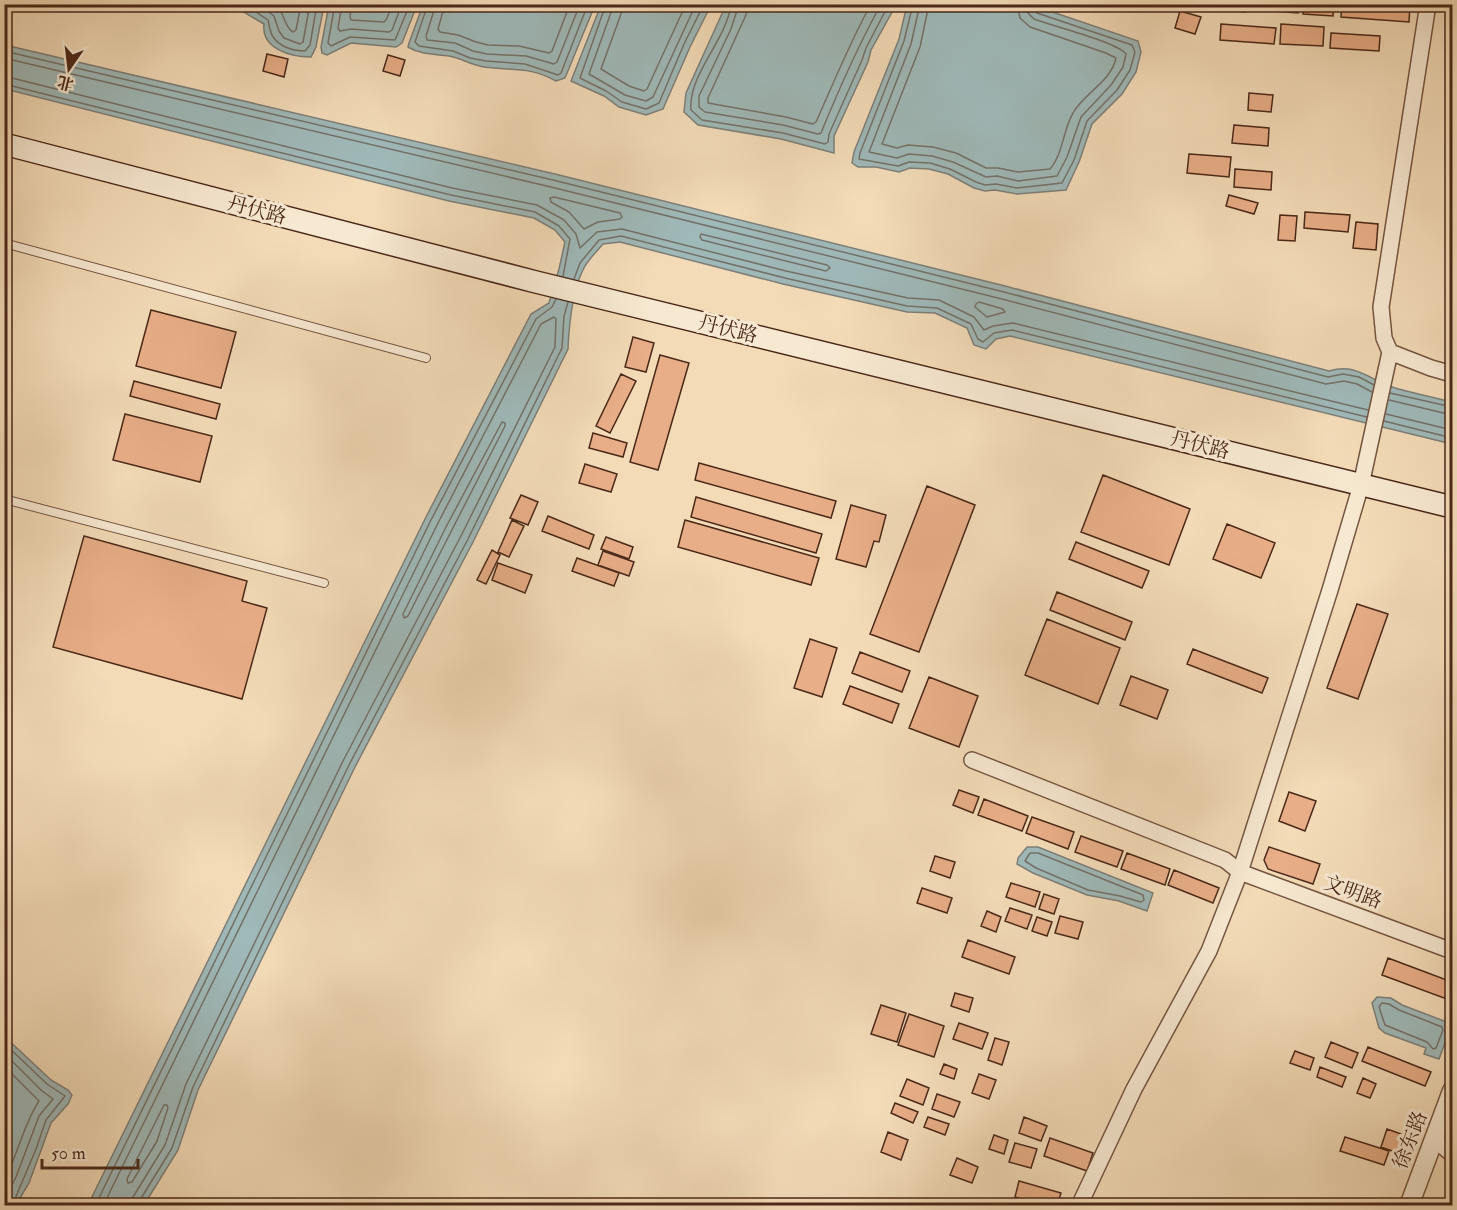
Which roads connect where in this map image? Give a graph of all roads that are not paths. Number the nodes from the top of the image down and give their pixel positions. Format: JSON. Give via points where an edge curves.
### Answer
{"nodes":[{"id":1,"x":1428,"y":4,"type":"edge"},
{"id":2,"x":4,"y":144,"type":"edge"},
{"id":3,"x":4,"y":243,"type":"edge"},
{"id":4,"x":1390,"y":352,"type":"junction"},
{"id":5,"x":426,"y":358,"type":"dead end"},
{"id":6,"x":1452,"y":374,"type":"edge"},
{"id":7,"x":1361,"y":485,"type":"junction"},
{"id":8,"x":4,"y":499,"type":"edge"},
{"id":9,"x":1452,"y":507,"type":"edge"},
{"id":10,"x":324,"y":583,"type":"dead end"},
{"id":11,"x":972,"y":760,"type":"dead end"},
{"id":12,"x":1240,"y":872,"type":"junction"},
{"id":13,"x":1452,"y":951,"type":"edge"},
{"id":14,"x":1452,"y":1091,"type":"edge"},
{"id":15,"x":1434,"y":1139,"type":"junction"},
{"id":16,"x":1452,"y":1154,"type":"edge"},
{"id":17,"x":1079,"y":1206,"type":"edge"},
{"id":18,"x":1409,"y":1206,"type":"edge"}],
"edges":[{"from":1,"to":4,"type":"street","via":[[1381,307],[1384,338]]},
{"from":2,"to":7,"type":"main road","name":"丹伏路","via":[[536,282]]},
{"from":3,"to":5,"type":"lane"},
{"from":4,"to":6,"type":"street"},
{"from":4,"to":7,"type":"street"},
{"from":7,"to":9,"type":"main road","name":"丹伏路"},
{"from":7,"to":12,"type":"street"},
{"from":8,"to":10,"type":"lane"},
{"from":11,"to":12,"type":"street","name":"文明路","via":[[1225,860]]},
{"from":12,"to":13,"type":"street","name":"文明路"},
{"from":12,"to":17,"type":"street","via":[[1209,951],[1134,1089]]},
{"from":14,"to":15,"type":"street","name":"徐东路"},
{"from":15,"to":16,"type":"street"},
{"from":15,"to":18,"type":"street","name":"徐东路"}]}
